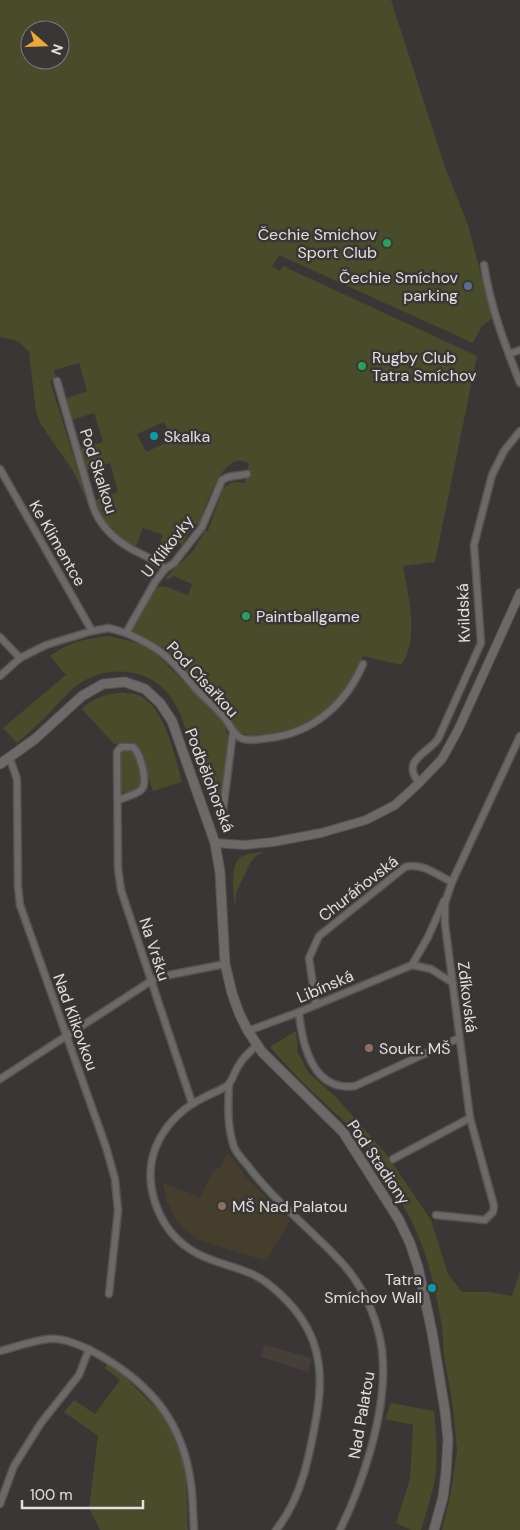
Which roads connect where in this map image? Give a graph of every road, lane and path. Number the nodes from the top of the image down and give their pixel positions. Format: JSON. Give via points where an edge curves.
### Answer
{"nodes":[{"id":1,"x":484,"y":265,"type":"dead end"},
{"id":2,"x":520,"y":350,"type":"edge"},
{"id":3,"x":509,"y":354,"type":"junction"},
{"id":4,"x":57,"y":381,"type":"dead end"},
{"id":5,"x":520,"y":383,"type":"edge"},
{"id":6,"x":520,"y":431,"type":"edge"},
{"id":7,"x":0,"y":469,"type":"edge"},
{"id":8,"x":247,"y":474,"type":"dead end"},
{"id":9,"x":165,"y":569,"type":"junction"},
{"id":10,"x":520,"y":593,"type":"edge"},
{"id":11,"x":92,"y":631,"type":"junction"},
{"id":12,"x":126,"y":633,"type":"junction"},
{"id":13,"x":0,"y":637,"type":"edge"},
{"id":14,"x":20,"y":658,"type":"junction"},
{"id":15,"x":363,"y":664,"type":"dead end"},
{"id":16,"x":0,"y":676,"type":"edge"},
{"id":17,"x":233,"y":732,"type":"junction"},
{"id":18,"x":520,"y":736,"type":"edge"},
{"id":19,"x":10,"y":759,"type":"junction"},
{"id":20,"x":0,"y":764,"type":"edge"},
{"id":21,"x":419,"y":783,"type":"junction"},
{"id":22,"x":119,"y":800,"type":"junction"},
{"id":23,"x":222,"y":818,"type":"dead end"},
{"id":24,"x":215,"y":842,"type":"junction"},
{"id":25,"x":452,"y":882,"type":"junction"},
{"id":26,"x":225,"y":964,"type":"junction"},
{"id":27,"x":412,"y":965,"type":"junction"},
{"id":28,"x":151,"y":981,"type":"junction"},
{"id":29,"x":452,"y":983,"type":"junction"},
{"id":30,"x":316,"y":1005,"type":"junction"},
{"id":31,"x":299,"y":1012,"type":"junction"},
{"id":32,"x":248,"y":1032,"type":"junction"},
{"id":33,"x":66,"y":1034,"type":"junction"},
{"id":34,"x":460,"y":1038,"type":"junction"},
{"id":35,"x":256,"y":1045,"type":"junction"},
{"id":36,"x":0,"y":1079,"type":"edge"},
{"id":37,"x":229,"y":1084,"type":"junction"},
{"id":38,"x":192,"y":1103,"type":"junction"},
{"id":39,"x":470,"y":1118,"type":"junction"},
{"id":40,"x":393,"y":1159,"type":"dead end"},
{"id":41,"x":436,"y":1215,"type":"dead end"},
{"id":42,"x":109,"y":1294,"type":"dead end"},
{"id":43,"x":89,"y":1349,"type":"junction"},
{"id":44,"x":0,"y":1351,"type":"edge"},
{"id":45,"x":0,"y":1504,"type":"edge"},
{"id":46,"x":194,"y":1530,"type":"edge"},
{"id":47,"x":276,"y":1530,"type":"edge"},
{"id":48,"x":340,"y":1530,"type":"edge"},
{"id":49,"x":434,"y":1530,"type":"edge"}],
"edges":[{"from":1,"to":3,"type":"street"},
{"from":2,"to":3,"type":"street"},
{"from":3,"to":5,"type":"street"},
{"from":4,"to":9,"type":"street","name":"Pod Skalkou","via":[[100,522],[128,547],[156,560]]},
{"from":6,"to":21,"type":"street","name":"Kvildská","via":[[504,451],[492,475],[474,545],[481,643],[438,739],[413,763],[413,772]]},
{"from":7,"to":11,"type":"street","name":"Ke Klimentce"},
{"from":8,"to":9,"type":"street","name":"U Klikovky","via":[[222,480],[202,527]]},
{"from":9,"to":12,"type":"street","name":"U Klikovky"},
{"from":10,"to":21,"type":"street","name":"Podbělohorská","via":[[458,730],[442,758]]},
{"from":11,"to":12,"type":"street","via":[[109,628]]},
{"from":11,"to":14,"type":"street","via":[[46,645]]},
{"from":12,"to":17,"type":"street","name":"Pod Císařkou","via":[[164,653],[224,717]]},
{"from":13,"to":14,"type":"street"},
{"from":14,"to":16,"type":"street"},
{"from":15,"to":17,"type":"street","name":"Pod Císařkou","via":[[351,689],[335,708],[314,724],[281,737],[256,740],[242,739]]},
{"from":17,"to":23,"type":"street","name":"Pod Císařkou"},
{"from":18,"to":25,"type":"street","name":"Zdíkovská"},
{"from":19,"to":20,"type":"main road","name":"Podbělohorská"},
{"from":19,"to":24,"type":"main road","name":"Podbělohorská","via":[[96,687],[118,682],[139,686],[155,697],[172,721]]},
{"from":19,"to":33,"type":"street","name":"Nad Klikovkou","via":[[17,779],[20,905]]},
{"from":21,"to":24,"type":"street","name":"Podbělohorská","via":[[379,814],[341,828],[273,842],[245,845]]},
{"from":22,"to":22,"type":"street","name":"Na Vršku","via":[[139,791],[144,785],[138,753],[130,746],[118,750]]},
{"from":22,"to":28,"type":"street","name":"Na Vršku","via":[[118,868],[121,890]]},
{"from":24,"to":26,"type":"main road","name":"Pod Stadiony","via":[[220,872]]},
{"from":25,"to":27,"type":"street"},
{"from":25,"to":29,"type":"street","name":"Zdíkovská","via":[[445,903]]},
{"from":25,"to":30,"type":"street","name":"Churáňovská","via":[[424,868],[405,867],[319,936],[309,958]]},
{"from":26,"to":28,"type":"street"},
{"from":26,"to":32,"type":"main road","name":"Pod Stadiony","via":[[232,993]]},
{"from":27,"to":29,"type":"street","via":[[431,969]]},
{"from":27,"to":30,"type":"street","name":"Libínská"},
{"from":28,"to":33,"type":"street"},
{"from":28,"to":38,"type":"street","name":"Na Vršku"},
{"from":29,"to":34,"type":"street","name":"Zdíkovská"},
{"from":30,"to":31,"type":"street","name":"Libínská"},
{"from":31,"to":32,"type":"street","name":"Libínská"},
{"from":31,"to":34,"type":"street","via":[[308,1057],[320,1074],[333,1085],[344,1088],[356,1086]]},
{"from":32,"to":35,"type":"main road","name":"Pod Stadiony"},
{"from":33,"to":36,"type":"street"},
{"from":33,"to":42,"type":"street","name":"Nad Klikovkou","via":[[115,1180],[118,1211]]},
{"from":34,"to":39,"type":"street","name":"Zdíkovská"},
{"from":35,"to":37,"type":"street","via":[[240,1063]]},
{"from":35,"to":49,"type":"main road","name":"Pod Stadiony","via":[[343,1132],[399,1220],[413,1252],[427,1306],[447,1433],[443,1496]]},
{"from":37,"to":38,"type":"street"},
{"from":37,"to":48,"type":"street","name":"Nad Palatou","via":[[227,1120],[235,1149],[259,1181],[343,1264],[358,1284],[379,1335],[383,1363],[376,1426],[366,1468]]},
{"from":38,"to":47,"type":"street","via":[[159,1140],[153,1156],[152,1187],[158,1212],[166,1226],[192,1251],[252,1274],[291,1304],[308,1327],[316,1348],[321,1386],[317,1414],[302,1480],[285,1519]]},
{"from":39,"to":40,"type":"street"},
{"from":39,"to":41,"type":"street","name":"Zdíkovská","via":[[493,1212],[485,1220]]},
{"from":43,"to":44,"type":"street","via":[[49,1339]]},
{"from":43,"to":45,"type":"street","via":[[79,1375],[41,1423],[14,1466]]},
{"from":43,"to":46,"type":"street","via":[[143,1385],[171,1420],[187,1464]]}]}
